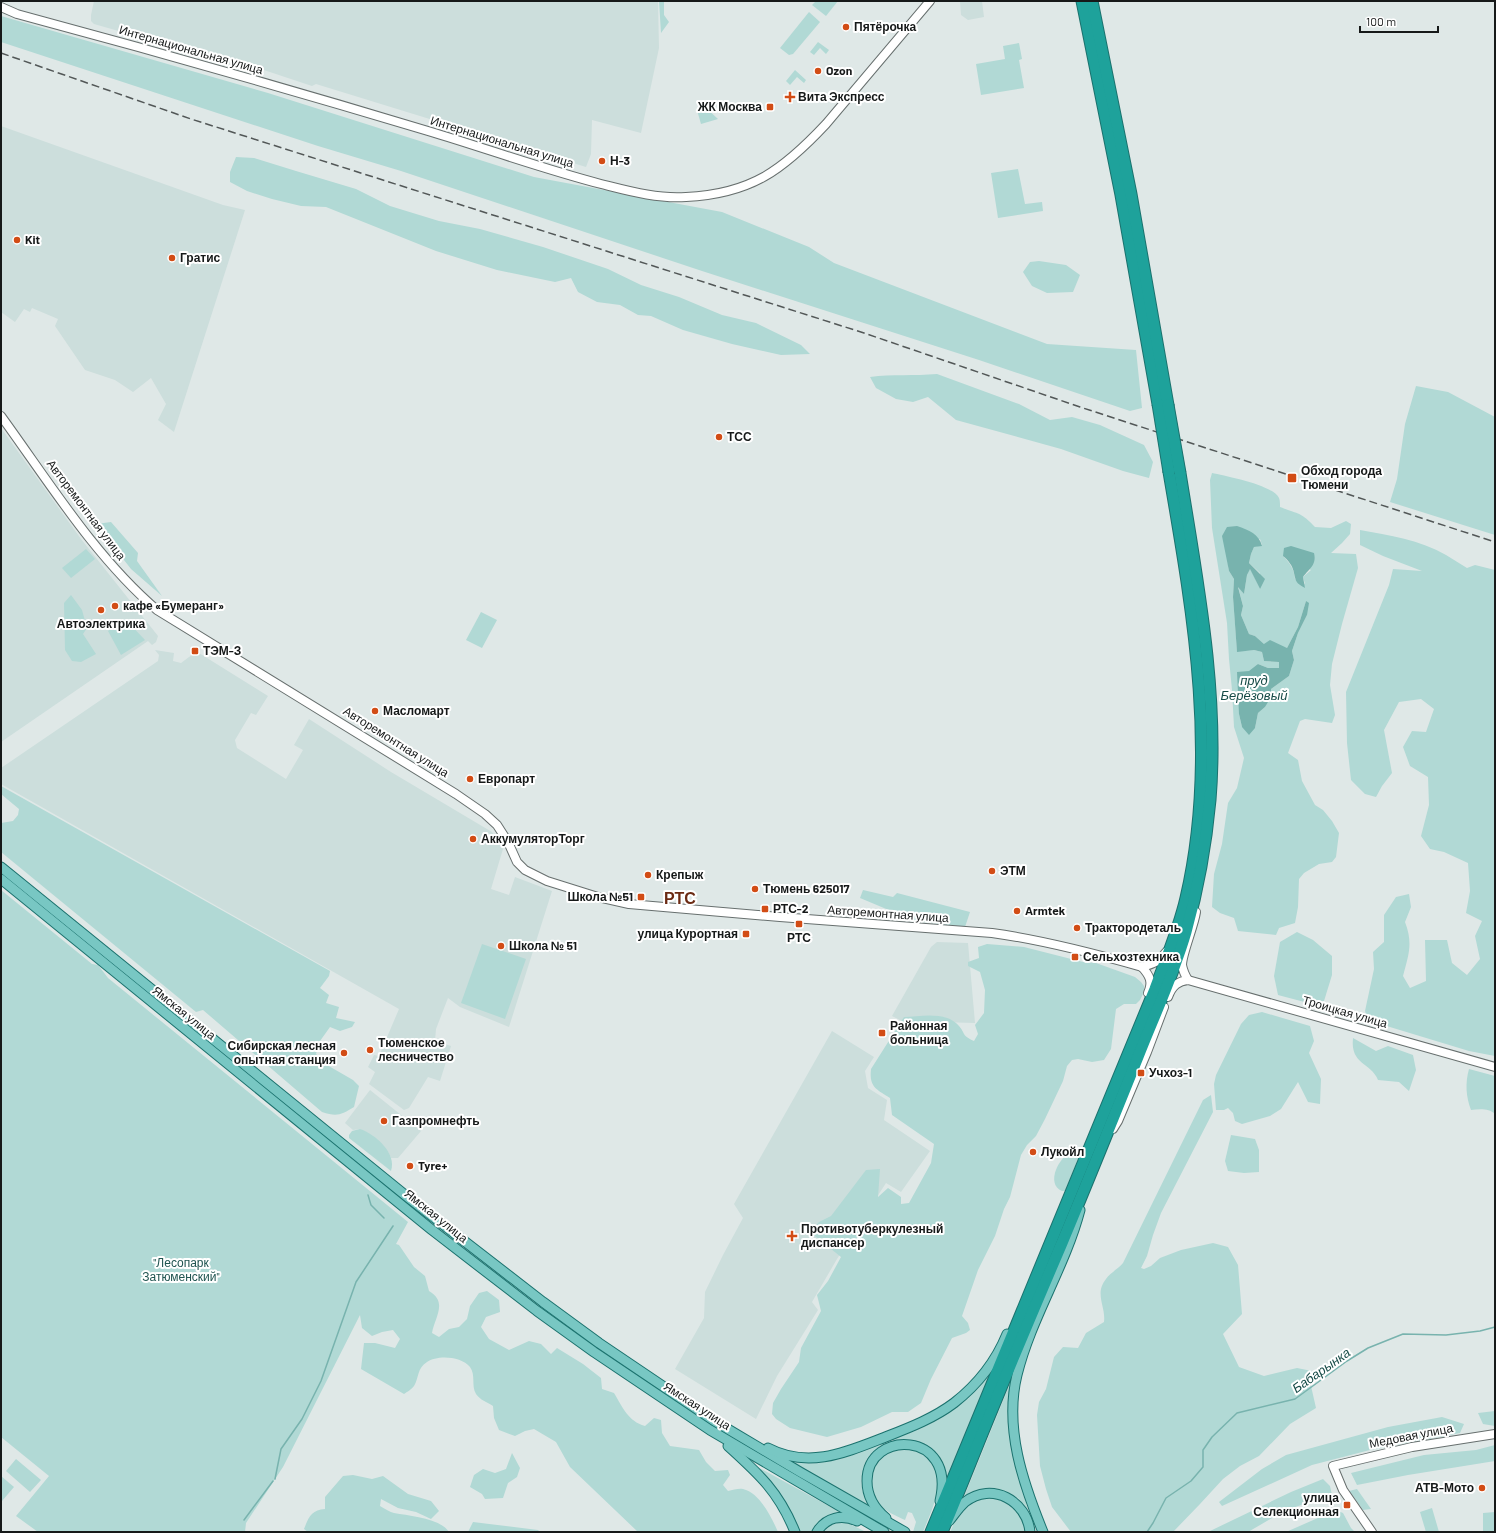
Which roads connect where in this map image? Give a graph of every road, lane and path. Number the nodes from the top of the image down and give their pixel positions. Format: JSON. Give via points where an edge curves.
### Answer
{"nodes":[{"id":1,"x":930,"y":1,"type":"edge"},
{"id":2,"x":1082,"y":1,"type":"edge"},
{"id":3,"x":1092,"y":1,"type":"edge"},
{"id":4,"x":1,"y":7,"type":"edge"},
{"id":5,"x":1163,"y":405,"type":"junction"},
{"id":6,"x":1,"y":416,"type":"edge"},
{"id":7,"x":1174,"y":472,"type":"junction"},
{"id":8,"x":1,"y":867,"type":"edge"},
{"id":9,"x":1,"y":880,"type":"edge"},
{"id":10,"x":1198,"y":883,"type":"junction"},
{"id":11,"x":1186,"y":899,"type":"junction"},
{"id":12,"x":1142,"y":967,"type":"junction"},
{"id":13,"x":1188,"y":980,"type":"junction"},
{"id":14,"x":1125,"y":1061,"type":"junction"},
{"id":15,"x":1495,"y":1067,"type":"edge"},
{"id":16,"x":1103,"y":1145,"type":"junction"},
{"id":17,"x":1085,"y":1189,"type":"junction"},
{"id":18,"x":1058,"y":1223,"type":"junction"},
{"id":19,"x":716,"y":1422,"type":"junction"},
{"id":20,"x":710,"y":1430,"type":"junction"},
{"id":21,"x":1495,"y":1434,"type":"edge"},
{"id":22,"x":938,"y":1529,"type":"edge"},
{"id":23,"x":901,"y":1530,"type":"edge"},
{"id":24,"x":795,"y":1532,"type":"edge"},
{"id":25,"x":817,"y":1532,"type":"edge"},
{"id":26,"x":883,"y":1532,"type":"edge"},
{"id":27,"x":1030,"y":1532,"type":"edge"},
{"id":28,"x":1043,"y":1532,"type":"edge"},
{"id":29,"x":1372,"y":1532,"type":"edge"}],
"edges":[{"from":1,"to":4,"type":"street","name":"Интернациональная улица","via":[[826,124],[782,167],[748,185],[705,195],[672,198],[638,193],[580,178]]},
{"from":2,"to":5,"type":"highway"},
{"from":3,"to":5,"type":"highway","via":[[1131,194]]},
{"from":5,"to":7,"type":"highway","bridge":true},
{"from":6,"to":12,"type":"street","name":"Авторемонтная улица","via":[[100,551],[157,610],[469,803],[497,825],[521,866],[531,874],[629,904],[998,934],[1059,945]]},
{"from":7,"to":10,"type":"highway","via":[[1206,653],[1212,728],[1209,803]]},
{"from":7,"to":11,"type":"highway","via":[[1196,653],[1202,734],[1200,801]]},
{"from":8,"to":19,"type":"main road","name":"Ямская улица","via":[[521,1286],[599,1343]]},
{"from":9,"to":20,"type":"main road","name":"Ямская улица","via":[[438,1234],[537,1311]]},
{"from":10,"to":13,"type":"street","via":[[1194,925],[1182,962]]},
{"from":10,"to":16,"type":"highway","via":[[1186,934]]},
{"from":11,"to":12,"type":"street","via":[[1161,959]]},
{"from":11,"to":14,"type":"highway","via":[[1160,978]]},
{"from":12,"to":14,"type":"street","via":[[1150,977],[1150,988]]},
{"from":13,"to":15,"type":"street","name":"Троицкая улица"},
{"from":13,"to":16,"type":"street","via":[[1176,983],[1169,994],[1118,1121]]},
{"from":14,"to":18,"type":"highway"},
{"from":16,"to":17,"type":"highway"},
{"from":17,"to":22,"type":"highway"},
{"from":17,"to":28,"type":"main road","via":[[1069,1244],[1025,1350],[1015,1389],[1014,1424],[1017,1451],[1024,1480]]},
{"from":18,"to":19,"type":"main road","via":[[999,1351],[973,1385],[935,1415],[849,1451],[817,1458],[800,1458],[778,1453]]},
{"from":18,"to":22,"type":"highway"},
{"from":19,"to":23,"type":"main road"},
{"from":20,"to":24,"type":"main road","via":[[767,1483],[782,1504]]},
{"from":20,"to":26,"type":"main road","name":"Ямская улица"},
{"from":21,"to":29,"type":"street","name":"Медовая улица","via":[[1412,1447],[1333,1466],[1351,1504]]},
{"from":22,"to":23,"type":"main road","via":[[943,1485],[939,1466],[925,1450],[900,1444],[885,1449],[876,1456],[866,1477],[866,1487],[882,1515]]},
{"from":22,"to":27,"type":"main road","via":[[965,1502],[981,1494],[992,1493],[1002,1495],[1017,1504],[1027,1518]]},
{"from":25,"to":26,"type":"main road","via":[[827,1522],[841,1517],[851,1518]]}]}
